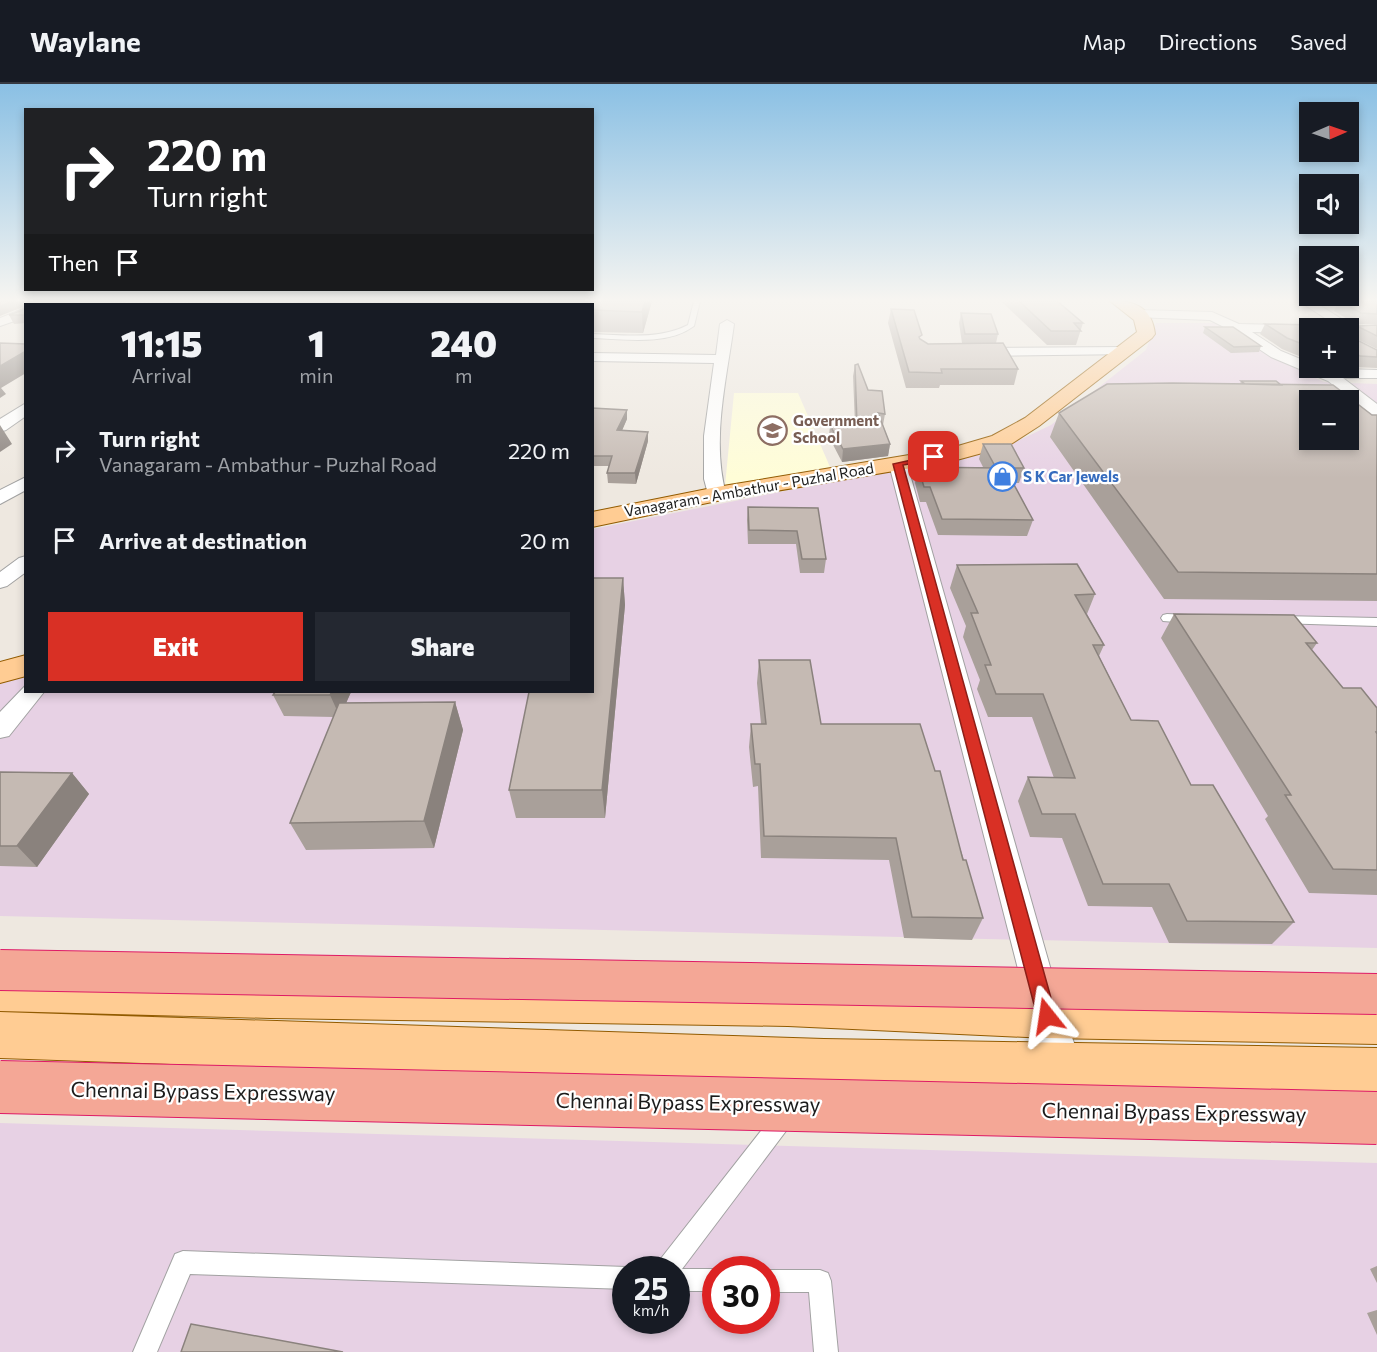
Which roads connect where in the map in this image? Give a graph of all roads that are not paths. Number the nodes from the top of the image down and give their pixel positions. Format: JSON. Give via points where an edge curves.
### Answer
{"nodes":[{"id":1,"x":723,"y":360,"type":"edge"},
{"id":2,"x":1114,"y":360,"type":"edge"},
{"id":3,"x":1359,"y":374,"type":"edge"},
{"id":4,"x":1377,"y":374,"type":"edge"},
{"id":5,"x":1330,"y":378,"type":"edge"},
{"id":6,"x":24,"y":409,"type":"edge"},
{"id":7,"x":1377,"y":411,"type":"edge"},
{"id":8,"x":0,"y":426,"type":"edge"},
{"id":9,"x":898,"y":464,"type":"junction"},
{"id":10,"x":24,"y":483,"type":"edge"},
{"id":11,"x":717,"y":494,"type":"junction"},
{"id":12,"x":0,"y":498,"type":"edge"},
{"id":13,"x":594,"y":520,"type":"edge"},
{"id":14,"x":24,"y":564,"type":"edge"},
{"id":15,"x":0,"y":582,"type":"edge"},
{"id":16,"x":1167,"y":618,"type":"dead end"},
{"id":17,"x":1202,"y":619,"type":"edge"},
{"id":18,"x":1272,"y":620,"type":"edge"},
{"id":19,"x":1377,"y":622,"type":"edge"},
{"id":20,"x":24,"y":666,"type":"edge"},
{"id":21,"x":0,"y":673,"type":"edge"},
{"id":22,"x":32,"y":693,"type":"edge"},
{"id":23,"x":0,"y":729,"type":"edge"},
{"id":24,"x":0,"y":970,"type":"edge"},
{"id":25,"x":0,"y":990,"type":"edge"},
{"id":26,"x":1377,"y":994,"type":"edge"},
{"id":27,"x":1047,"y":1016,"type":"junction"},
{"id":28,"x":1377,"y":1022,"type":"edge"},
{"id":29,"x":0,"y":1035,"type":"edge"},
{"id":30,"x":1065,"y":1067,"type":"junction"},
{"id":31,"x":1377,"y":1072,"type":"edge"},
{"id":32,"x":814,"y":1077,"type":"junction"},
{"id":33,"x":0,"y":1087,"type":"edge"},
{"id":34,"x":1377,"y":1118,"type":"edge"},
{"id":35,"x":677,"y":1256,"type":"edge"},
{"id":36,"x":612,"y":1277,"type":"edge"},
{"id":37,"x":780,"y":1281,"type":"edge"},
{"id":38,"x":145,"y":1352,"type":"edge"},
{"id":39,"x":826,"y":1352,"type":"edge"}],
"edges":[{"from":1,"to":11,"type":"street","via":[[710,459]]},
{"from":2,"to":9,"type":"main road","name":"Vanagaram - Ambathur - Puzhal Road","via":[[1032,422],[1000,441]]},
{"from":3,"to":4,"type":"street"},
{"from":5,"to":7,"type":"street"},
{"from":6,"to":8,"type":"street"},
{"from":9,"to":11,"type":"main road","name":"Vanagaram - Ambathur - Puzhal Road"},
{"from":9,"to":27,"type":"street"},
{"from":10,"to":12,"type":"street"},
{"from":11,"to":13,"type":"main road","name":"Vanagaram - Ambathur - Puzhal Road"},
{"from":14,"to":15,"type":"street"},
{"from":16,"to":17,"type":"lane"},
{"from":18,"to":19,"type":"lane"},
{"from":20,"to":21,"type":"main road"},
{"from":22,"to":23,"type":"street"},
{"from":24,"to":26,"type":"highway","bridge":true},
{"from":25,"to":27,"type":"main road","via":[[776,1005]]},
{"from":27,"to":28,"type":"main road"},
{"from":27,"to":30,"type":"street"},
{"from":29,"to":32,"type":"main road"},
{"from":30,"to":31,"type":"main road"},
{"from":30,"to":32,"type":"main road"},
{"from":32,"to":35,"type":"lane"},
{"from":33,"to":34,"type":"highway","name":"Chennai Bypass Expressway","bridge":true},
{"from":36,"to":38,"type":"lane","via":[[183,1262]]},
{"from":37,"to":39,"type":"lane","via":[[820,1281]]}]}
